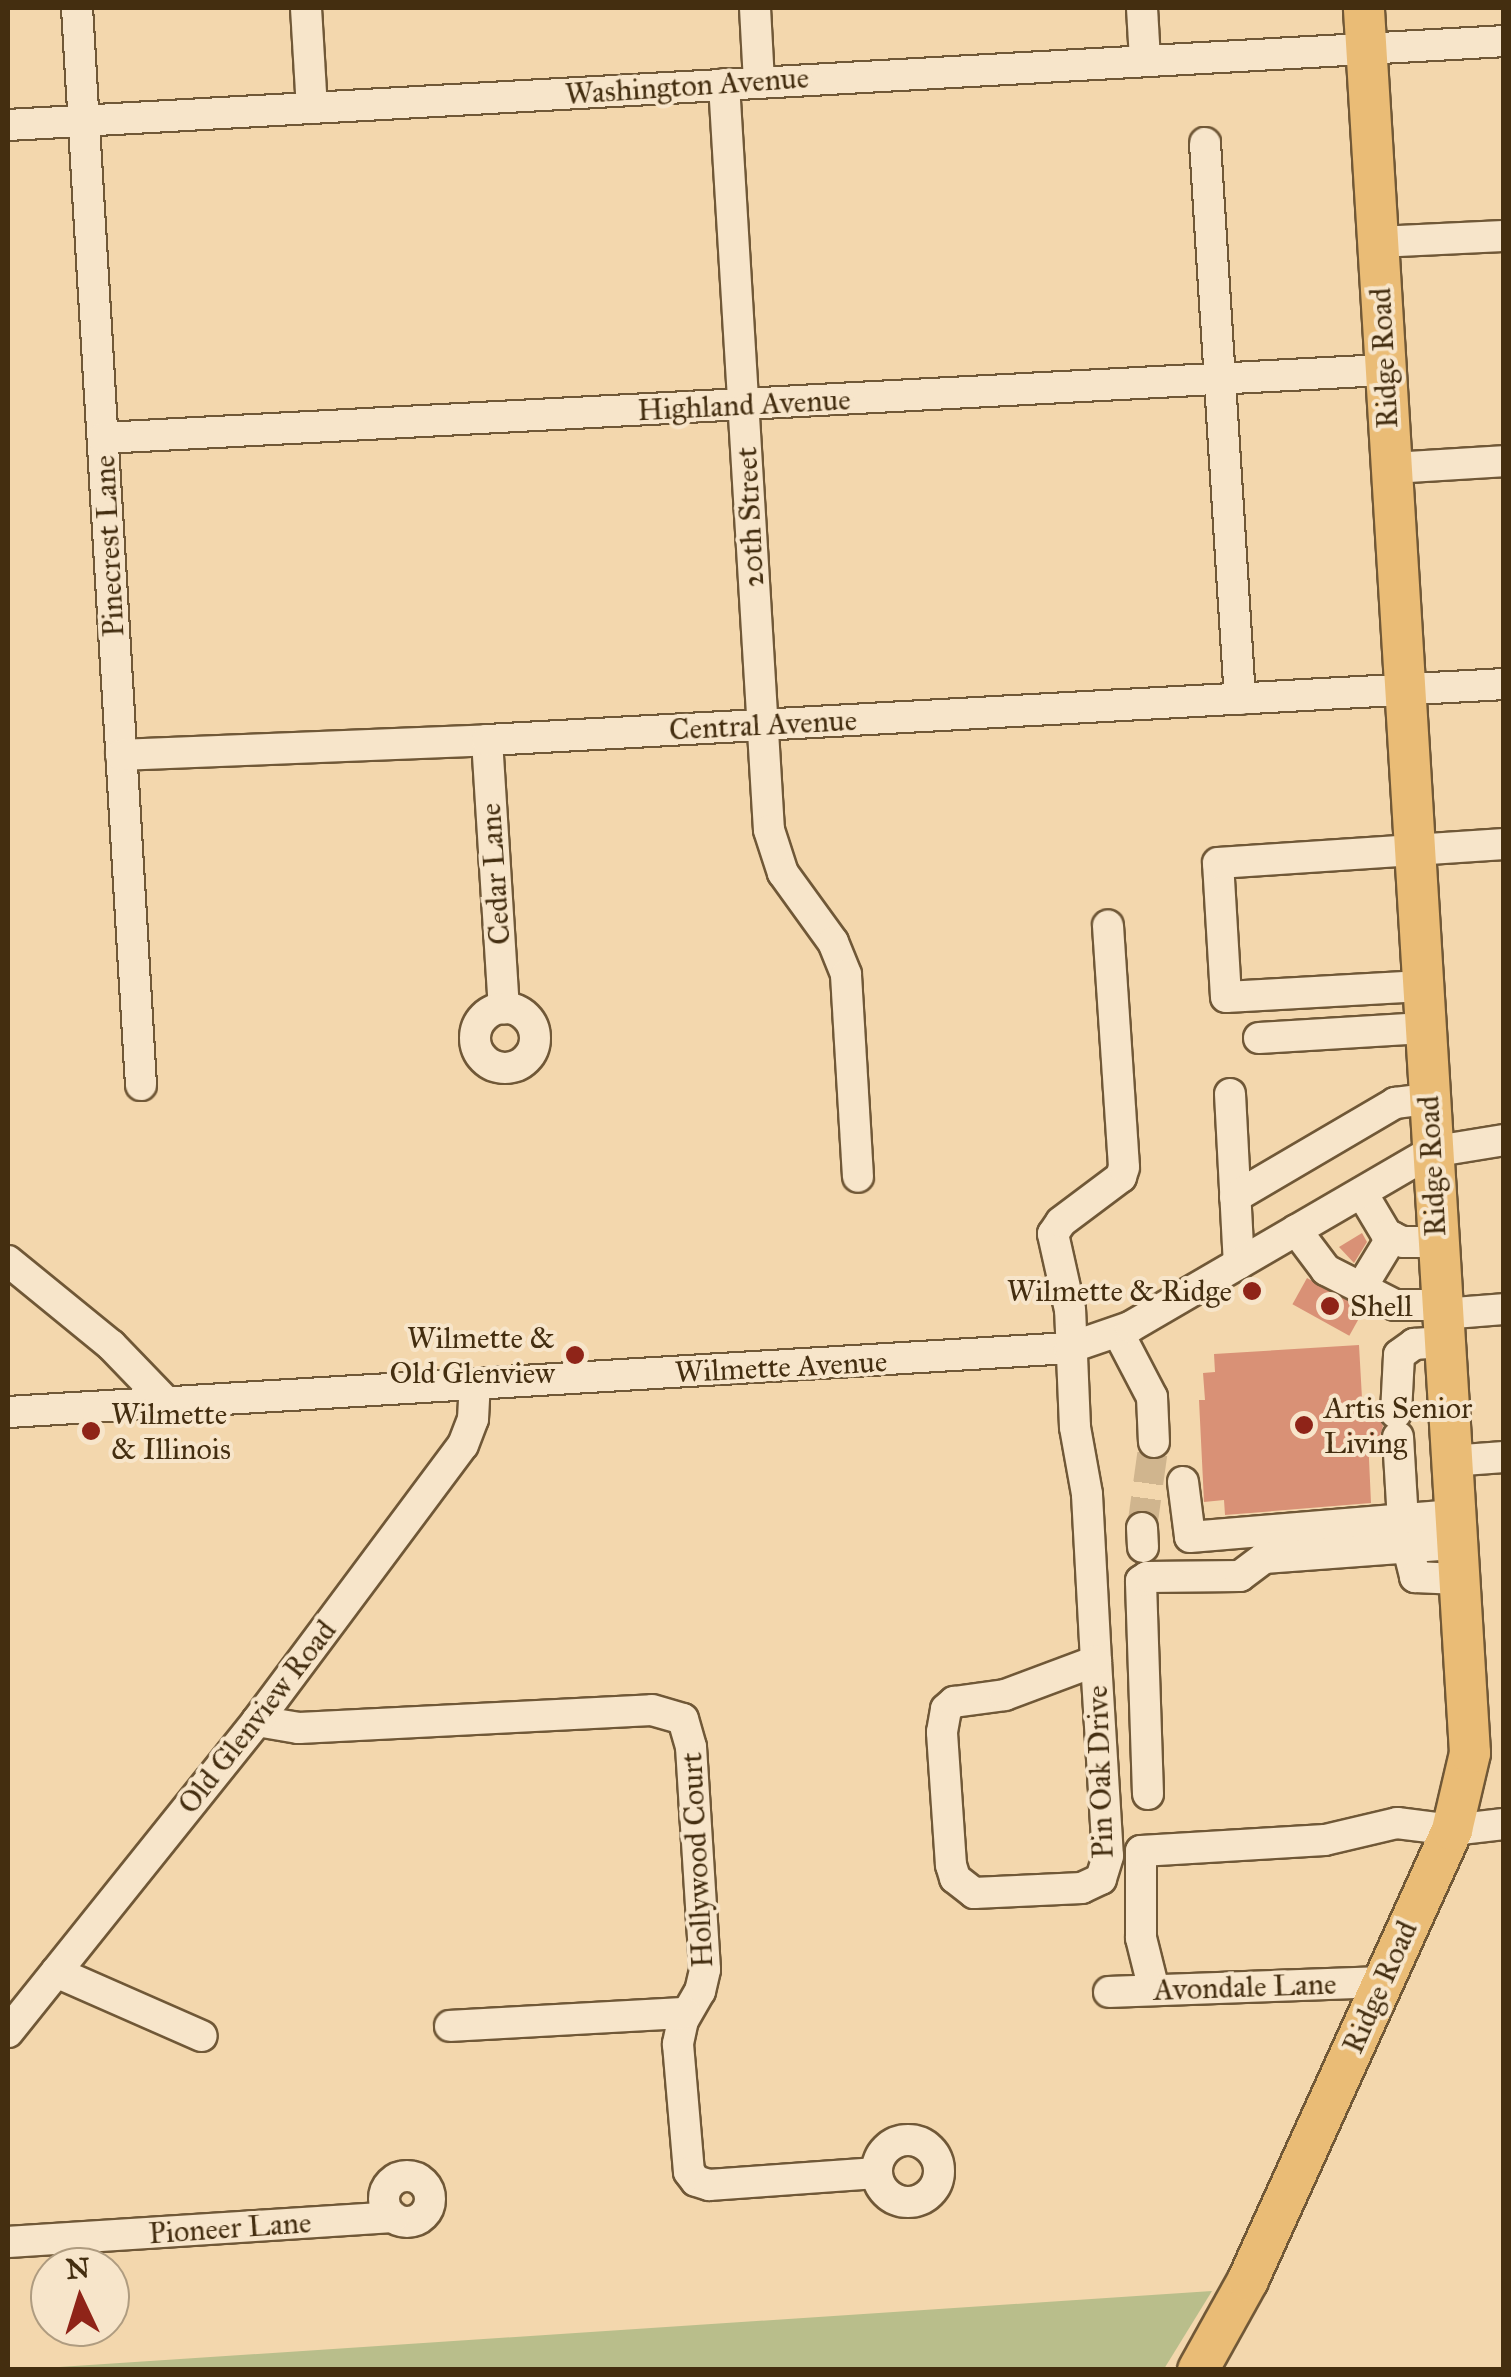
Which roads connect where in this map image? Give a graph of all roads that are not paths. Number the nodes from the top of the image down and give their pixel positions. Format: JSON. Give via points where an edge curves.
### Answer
{"nodes":[{"id":1,"x":77,"y":8,"type":"edge"},
{"id":2,"x":306,"y":8,"type":"edge"},
{"id":3,"x":756,"y":8,"type":"edge"},
{"id":4,"x":1142,"y":8,"type":"edge"},
{"id":5,"x":1364,"y":8,"type":"edge"},
{"id":6,"x":1504,"y":41,"type":"edge"},
{"id":7,"x":1366,"y":48,"type":"junction"},
{"id":8,"x":1144,"y":60,"type":"junction"},
{"id":9,"x":759,"y":81,"type":"junction"},
{"id":10,"x":724,"y":84,"type":"junction"},
{"id":11,"x":312,"y":108,"type":"junction"},
{"id":12,"x":84,"y":122,"type":"junction"},
{"id":13,"x":8,"y":125,"type":"edge"},
{"id":14,"x":1205,"y":143,"type":"dead end"},
{"id":15,"x":1504,"y":236,"type":"edge"},
{"id":16,"x":1378,"y":242,"type":"junction"},
{"id":17,"x":1385,"y":370,"type":"junction"},
{"id":18,"x":1220,"y":379,"type":"junction"},
{"id":19,"x":744,"y":406,"type":"junction"},
{"id":20,"x":102,"y":438,"type":"junction"},
{"id":21,"x":1504,"y":461,"type":"edge"},
{"id":22,"x":1391,"y":468,"type":"junction"},
{"id":23,"x":1504,"y":684,"type":"edge"},
{"id":24,"x":1404,"y":690,"type":"junction"},
{"id":25,"x":1240,"y":699,"type":"junction"},
{"id":26,"x":763,"y":725,"type":"junction"},
{"id":27,"x":487,"y":740,"type":"junction"},
{"id":28,"x":121,"y":755,"type":"junction"},
{"id":29,"x":1504,"y":844,"type":"edge"},
{"id":30,"x":1414,"y":851,"type":"junction"},
{"id":31,"x":1108,"y":926,"type":"dead end"},
{"id":32,"x":1422,"y":986,"type":"junction"},
{"id":33,"x":504,"y":1008,"type":"dead end"},
{"id":34,"x":1424,"y":1028,"type":"junction"},
{"id":35,"x":1259,"y":1038,"type":"dead end"},
{"id":36,"x":141,"y":1085,"type":"dead end"},
{"id":37,"x":1230,"y":1094,"type":"dead end"},
{"id":38,"x":1428,"y":1098,"type":"junction"},
{"id":39,"x":1504,"y":1140,"type":"edge"},
{"id":40,"x":1431,"y":1152,"type":"junction"},
{"id":41,"x":858,"y":1177,"type":"dead end"},
{"id":42,"x":1362,"y":1192,"type":"junction"},
{"id":43,"x":1235,"y":1197,"type":"junction"},
{"id":44,"x":1296,"y":1230,"type":"junction"},
{"id":45,"x":1392,"y":1237,"type":"junction"},
{"id":46,"x":1437,"y":1242,"type":"junction"},
{"id":47,"x":8,"y":1261,"type":"edge"},
{"id":48,"x":1239,"y":1264,"type":"junction"},
{"id":49,"x":1361,"y":1288,"type":"junction"},
{"id":50,"x":1504,"y":1309,"type":"edge"},
{"id":51,"x":1442,"y":1320,"type":"junction"},
{"id":52,"x":1118,"y":1332,"type":"junction"},
{"id":53,"x":1069,"y":1348,"type":"junction"},
{"id":54,"x":475,"y":1385,"type":"junction"},
{"id":55,"x":169,"y":1405,"type":"junction"},
{"id":56,"x":8,"y":1412,"type":"edge"},
{"id":57,"x":1154,"y":1442,"type":"tunnel mouth"},
{"id":58,"x":1504,"y":1457,"type":"edge"},
{"id":59,"x":1450,"y":1461,"type":"junction"},
{"id":60,"x":1182,"y":1482,"type":"dead end"},
{"id":61,"x":1406,"y":1534,"type":"junction"},
{"id":62,"x":1456,"y":1546,"type":"junction"},
{"id":63,"x":1096,"y":1661,"type":"junction"},
{"id":64,"x":257,"y":1721,"type":"junction"},
{"id":65,"x":1148,"y":1794,"type":"dead end"},
{"id":66,"x":1503,"y":1825,"type":"edge"},
{"id":67,"x":1452,"y":1830,"type":"junction"},
{"id":68,"x":56,"y":1972,"type":"junction"},
{"id":69,"x":1382,"y":1982,"type":"junction"},
{"id":70,"x":1154,"y":1990,"type":"junction"},
{"id":71,"x":1108,"y":1992,"type":"dead end"},
{"id":72,"x":686,"y":2013,"type":"junction"},
{"id":73,"x":450,"y":2026,"type":"dead end"},
{"id":74,"x":8,"y":2032,"type":"edge"},
{"id":75,"x":202,"y":2036,"type":"dead end"},
{"id":76,"x":877,"y":2173,"type":"dead end"},
{"id":77,"x":393,"y":2217,"type":"dead end"},
{"id":78,"x":8,"y":2242,"type":"edge"},
{"id":79,"x":1198,"y":2370,"type":"edge"}],
"edges":[{"from":1,"to":12,"type":"street","name":"Pinecrest Lane"},
{"from":2,"to":11,"type":"street"},
{"from":3,"to":9,"type":"street"},
{"from":4,"to":8,"type":"street"},
{"from":5,"to":7,"type":"main road","name":"Ridge Road"},
{"from":6,"to":7,"type":"street","name":"Washington Avenue"},
{"from":7,"to":8,"type":"street","name":"Washington Avenue"},
{"from":7,"to":16,"type":"main road","name":"Ridge Road"},
{"from":8,"to":9,"type":"street","name":"Washington Avenue"},
{"from":9,"to":10,"type":"street","name":"Washington Avenue"},
{"from":10,"to":11,"type":"street","name":"Washington Avenue"},
{"from":10,"to":19,"type":"street","name":"20th Street"},
{"from":11,"to":12,"type":"street","name":"Washington Avenue"},
{"from":12,"to":13,"type":"street","name":"Washington Avenue"},
{"from":12,"to":20,"type":"street","name":"Pinecrest Lane"},
{"from":14,"to":18,"type":"street"},
{"from":15,"to":16,"type":"street"},
{"from":16,"to":17,"type":"main road","name":"Ridge Road"},
{"from":17,"to":18,"type":"street","name":"Highland Avenue"},
{"from":17,"to":22,"type":"main road","name":"Ridge Road"},
{"from":18,"to":19,"type":"street","name":"Highland Avenue"},
{"from":18,"to":25,"type":"street"},
{"from":19,"to":20,"type":"street","name":"Highland Avenue"},
{"from":19,"to":26,"type":"street","name":"20th Street"},
{"from":20,"to":28,"type":"street","name":"Pinecrest Lane"},
{"from":21,"to":22,"type":"street"},
{"from":22,"to":24,"type":"main road","name":"Ridge Road"},
{"from":23,"to":24,"type":"street","name":"Central Avenue"},
{"from":24,"to":25,"type":"street","name":"Central Avenue"},
{"from":24,"to":30,"type":"main road","name":"Ridge Road"},
{"from":25,"to":26,"type":"street","name":"Central Avenue"},
{"from":26,"to":27,"type":"street","name":"Central Avenue"},
{"from":26,"to":41,"type":"street","name":"20th Street","via":[[769,830],[782,873],[833,942],[846,975]]},
{"from":27,"to":28,"type":"street","name":"Central Avenue"},
{"from":27,"to":33,"type":"street","name":"Cedar Lane"},
{"from":28,"to":36,"type":"street","name":"Pinecrest Lane"},
{"from":29,"to":30,"type":"street"},
{"from":30,"to":32,"type":"main road","name":"Ridge Road"},
{"from":30,"to":32,"type":"street","via":[[1218,863],[1226,997]]},
{"from":31,"to":53,"type":"street","name":"Pin Oak Drive","via":[[1124,1167],[1120,1178],[1053,1234],[1070,1310]]},
{"from":32,"to":34,"type":"main road","name":"Ridge Road"},
{"from":34,"to":35,"type":"street"},
{"from":34,"to":38,"type":"main road","name":"Ridge Road"},
{"from":37,"to":43,"type":"street"},
{"from":38,"to":40,"type":"main road","name":"Ridge Road"},
{"from":38,"to":43,"type":"street","via":[[1395,1103]]},
{"from":39,"to":40,"type":"street","name":"Wilmette Avenue"},
{"from":40,"to":42,"type":"street","name":"Wilmette Avenue"},
{"from":40,"to":46,"type":"main road","name":"Ridge Road"},
{"from":42,"to":44,"type":"street","name":"Wilmette Avenue"},
{"from":42,"to":45,"type":"street"},
{"from":43,"to":48,"type":"street"},
{"from":44,"to":48,"type":"street","name":"Wilmette Avenue"},
{"from":44,"to":49,"type":"street","via":[[1326,1270]]},
{"from":45,"to":46,"type":"street"},
{"from":45,"to":49,"type":"street"},
{"from":46,"to":51,"type":"main road","name":"Ridge Road"},
{"from":47,"to":55,"type":"street","via":[[111,1345]]},
{"from":48,"to":52,"type":"street","name":"Wilmette Avenue"},
{"from":49,"to":51,"type":"street"},
{"from":50,"to":51,"type":"street"},
{"from":51,"to":59,"type":"main road","name":"Ridge Road"},
{"from":51,"to":61,"type":"street","via":[[1399,1355]]},
{"from":52,"to":53,"type":"street","name":"Wilmette Avenue"},
{"from":52,"to":57,"type":"street","via":[[1149,1387]]},
{"from":53,"to":54,"type":"street","name":"Wilmette Avenue"},
{"from":53,"to":63,"type":"street","name":"Pin Oak Drive","via":[[1087,1494]]},
{"from":54,"to":55,"type":"street","name":"Wilmette Avenue"},
{"from":54,"to":64,"type":"street","name":"Old Glenview Road","via":[[463,1445]]},
{"from":55,"to":56,"type":"street","name":"Wilmette Avenue"},
{"from":58,"to":59,"type":"street"},
{"from":59,"to":62,"type":"main road","name":"Ridge Road"},
{"from":60,"to":61,"type":"street","via":[[1190,1537]]},
{"from":61,"to":62,"type":"street"},
{"from":61,"to":62,"type":"street","via":[[1415,1577]]},
{"from":61,"to":65,"type":"street","via":[[1264,1558],[1240,1576],[1141,1581]]},
{"from":62,"to":67,"type":"main road","name":"Ridge Road","via":[[1470,1752]]},
{"from":63,"to":63,"type":"street","name":"Pin Oak Drive","via":[[1108,1856],[1102,1880],[1082,1888],[974,1892],[951,1866],[946,1709]]},
{"from":64,"to":68,"type":"street","name":"Old Glenview Road"},
{"from":64,"to":72,"type":"street","name":"Hollywood Court","via":[[299,1728],[652,1710],[683,1719],[692,1747],[705,1970]]},
{"from":66,"to":67,"type":"street"},
{"from":67,"to":69,"type":"main road","name":"Ridge Road"},
{"from":67,"to":70,"type":"street","via":[[1397,1822],[1324,1840],[1141,1851],[1141,1938]]},
{"from":68,"to":74,"type":"street","name":"Old Glenview Road"},
{"from":68,"to":75,"type":"street"},
{"from":69,"to":70,"type":"street","name":"Avondale Lane"},
{"from":69,"to":79,"type":"main road","name":"Ridge Road","via":[[1248,2280]]},
{"from":70,"to":71,"type":"street","name":"Avondale Lane"},
{"from":72,"to":73,"type":"street"},
{"from":72,"to":76,"type":"street","name":"Hollywood Court","via":[[678,2058],[685,2158],[696,2182]]},
{"from":77,"to":78,"type":"street","name":"Pioneer Lane"}]}
